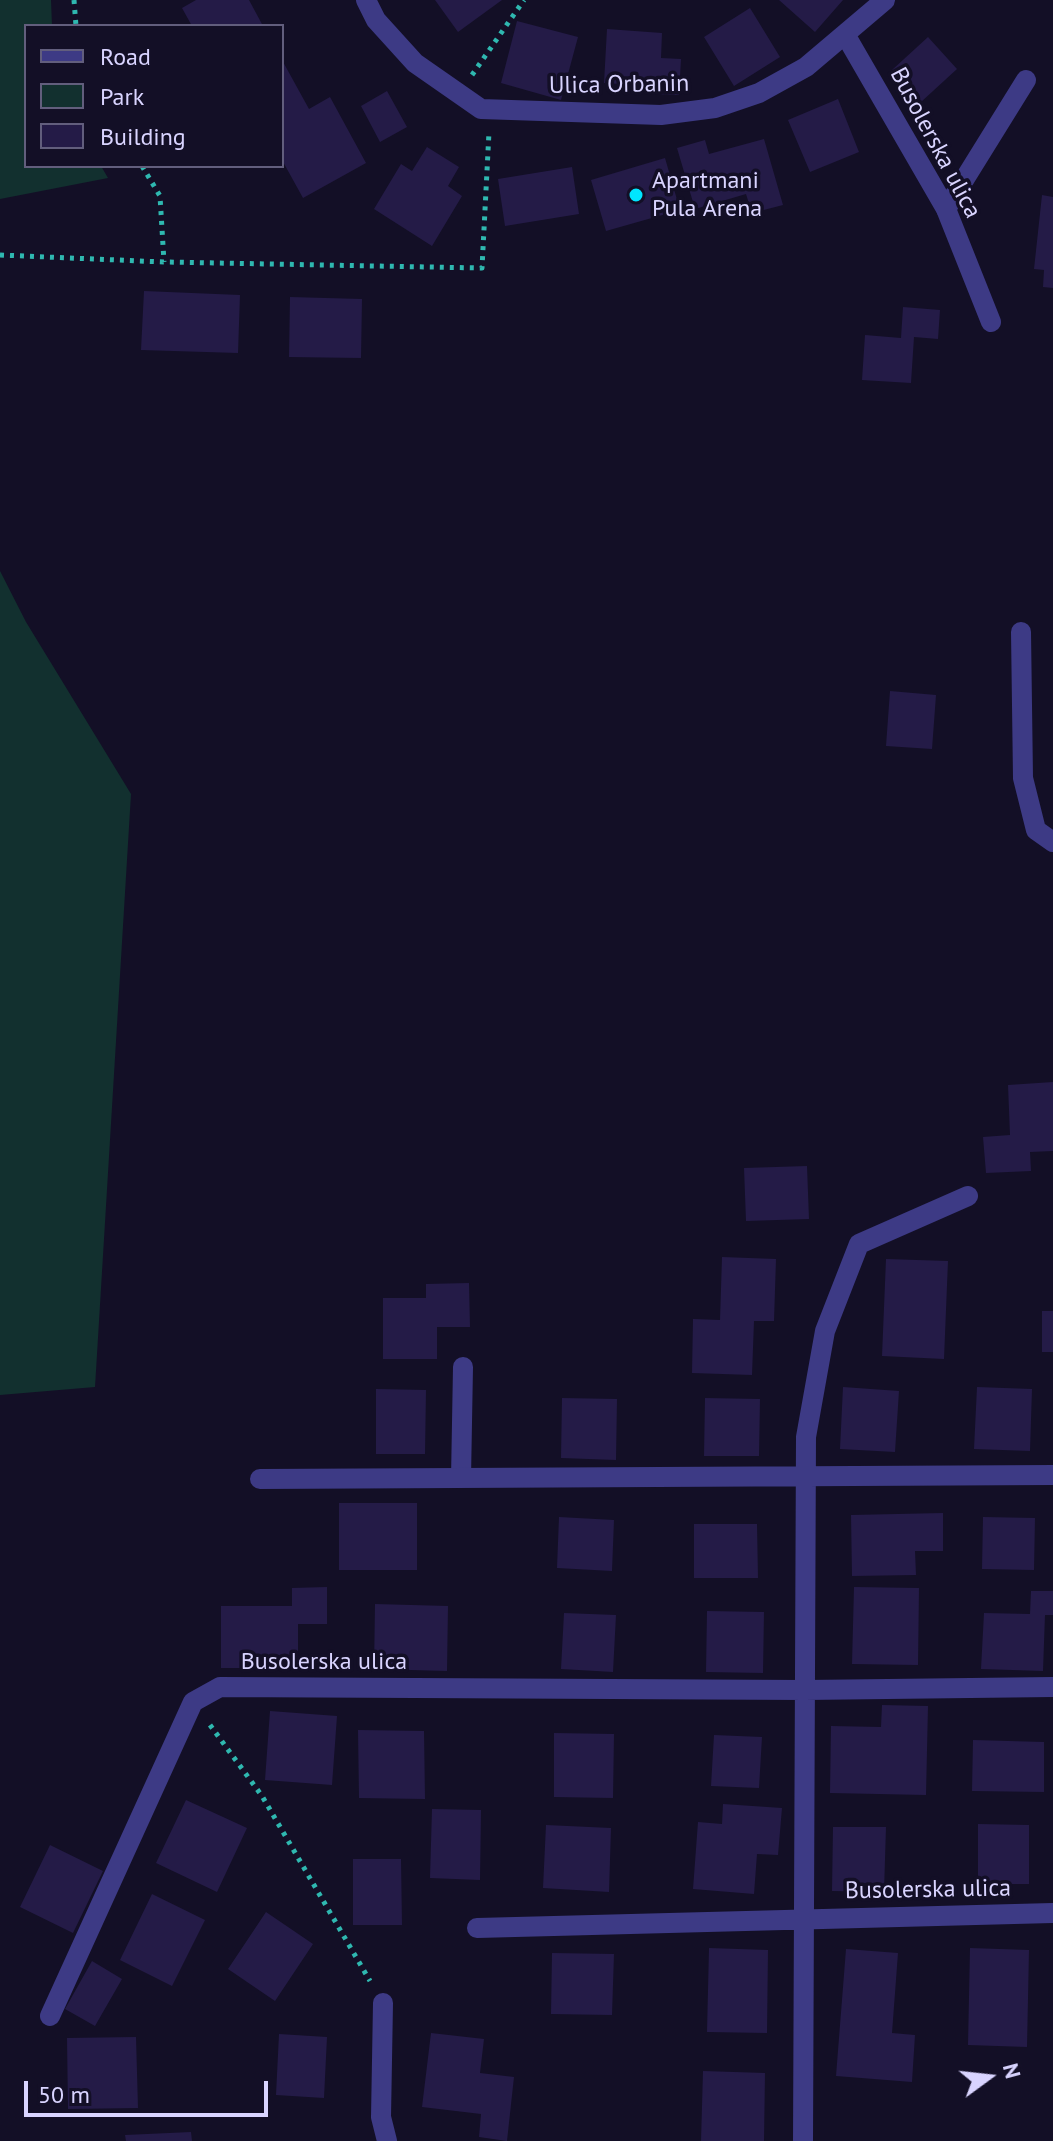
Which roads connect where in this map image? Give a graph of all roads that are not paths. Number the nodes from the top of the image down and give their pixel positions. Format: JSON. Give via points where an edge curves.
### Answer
{"nodes":[{"id":1,"x":366,"y":0,"type":"edge"},
{"id":2,"x":885,"y":0,"type":"edge"},
{"id":3,"x":846,"y":36,"type":"junction"},
{"id":4,"x":1026,"y":80,"type":"dead end"},
{"id":5,"x":946,"y":209,"type":"junction"},
{"id":6,"x":991,"y":322,"type":"dead end"},
{"id":7,"x":1021,"y":632,"type":"dead end"},
{"id":8,"x":1053,"y":842,"type":"edge"},
{"id":9,"x":968,"y":1196,"type":"dead end"},
{"id":10,"x":463,"y":1367,"type":"dead end"},
{"id":11,"x":1053,"y":1475,"type":"edge"},
{"id":12,"x":806,"y":1476,"type":"junction"},
{"id":13,"x":461,"y":1478,"type":"junction"},
{"id":14,"x":260,"y":1479,"type":"dead end"},
{"id":15,"x":1053,"y":1687,"type":"edge"},
{"id":16,"x":805,"y":1690,"type":"junction"},
{"id":17,"x":1053,"y":1913,"type":"edge"},
{"id":18,"x":804,"y":1919,"type":"junction"},
{"id":19,"x":477,"y":1928,"type":"dead end"},
{"id":20,"x":383,"y":2003,"type":"road end"},
{"id":21,"x":50,"y":2016,"type":"dead end"},
{"id":22,"x":387,"y":2141,"type":"edge"},
{"id":23,"x":803,"y":2141,"type":"edge"}],
"edges":[{"from":1,"to":3,"type":"street","name":"Ulica Orbanin","via":[[376,20],[415,63],[458,96],[490,111],[661,115],[715,108],[759,93],[806,67]]},
{"from":2,"to":3,"type":"street","name":"Ulica Orbanin"},
{"from":3,"to":5,"type":"street","name":"Busolerska ulica"},
{"from":4,"to":5,"type":"street"},
{"from":5,"to":6,"type":"street","name":"Busolerska ulica"},
{"from":7,"to":8,"type":"street","via":[[1023,778],[1036,830]]},
{"from":9,"to":12,"type":"street","via":[[859,1244],[825,1331],[806,1437]]},
{"from":10,"to":13,"type":"street"},
{"from":11,"to":12,"type":"street"},
{"from":12,"to":13,"type":"street"},
{"from":12,"to":16,"type":"street"},
{"from":13,"to":14,"type":"street"},
{"from":15,"to":16,"type":"street","name":"Busolerska ulica"},
{"from":16,"to":18,"type":"street"},
{"from":16,"to":21,"type":"street","name":"Busolerska ulica","via":[[220,1687],[193,1702]]},
{"from":17,"to":18,"type":"street","name":"Busolerska ulica"},
{"from":18,"to":19,"type":"street","name":"Busolerska ulica"},
{"from":18,"to":23,"type":"street"},
{"from":20,"to":22,"type":"street","via":[[381,2117]]}]}
